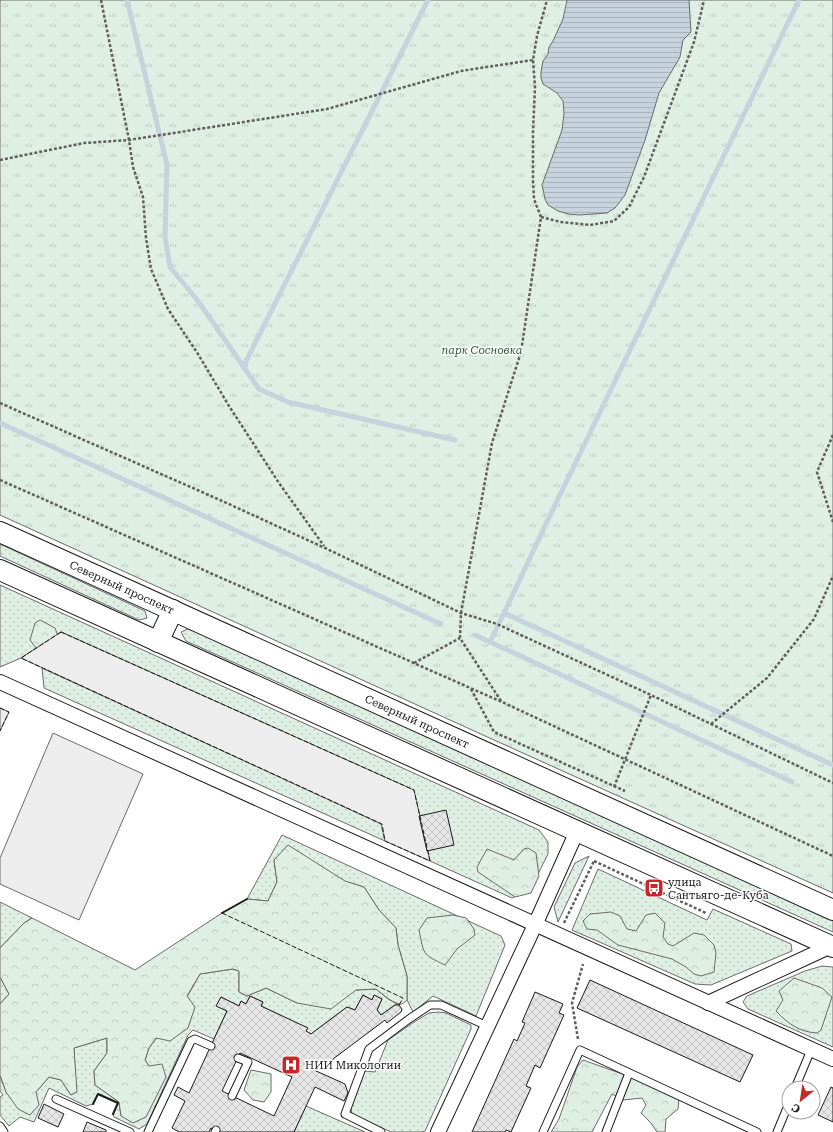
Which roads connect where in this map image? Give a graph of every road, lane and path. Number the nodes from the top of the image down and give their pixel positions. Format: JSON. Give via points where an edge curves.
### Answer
{"nodes":[{"id":1,"x":101,"y":0,"type":"edge"},
{"id":2,"x":547,"y":0,"type":"edge"},
{"id":3,"x":704,"y":0,"type":"edge"},
{"id":4,"x":533,"y":60,"type":"junction"},
{"id":5,"x":129,"y":140,"type":"junction"},
{"id":6,"x":0,"y":160,"type":"edge"},
{"id":7,"x":541,"y":217,"type":"junction"},
{"id":8,"x":0,"y":403,"type":"edge"},
{"id":9,"x":833,"y":436,"type":"edge"},
{"id":10,"x":0,"y":480,"type":"edge"},
{"id":11,"x":833,"y":522,"type":"edge"},
{"id":12,"x":0,"y":532,"type":"edge"},
{"id":13,"x":325,"y":548,"type":"junction"},
{"id":14,"x":0,"y":570,"type":"edge"},
{"id":15,"x":833,"y":576,"type":"edge"},
{"id":16,"x":173,"y":610,"type":"junction"},
{"id":17,"x":461,"y":613,"type":"junction"},
{"id":18,"x":460,"y":638,"type":"junction"},
{"id":19,"x":158,"y":642,"type":"junction"},
{"id":20,"x":414,"y":663,"type":"junction"},
{"id":21,"x":0,"y":682,"type":"edge"},
{"id":22,"x":471,"y":688,"type":"junction"},
{"id":23,"x":651,"y":696,"type":"junction"},
{"id":24,"x":502,"y":702,"type":"junction"},
{"id":25,"x":711,"y":724,"type":"junction"},
{"id":26,"x":625,"y":759,"type":"junction"},
{"id":27,"x":833,"y":783,"type":"edge"},
{"id":28,"x":614,"y":787,"type":"junction"},
{"id":29,"x":624,"y":791,"type":"dead end"},
{"id":30,"x":577,"y":831,"type":"junction"},
{"id":31,"x":596,"y":856,"type":"dead end"},
{"id":32,"x":833,"y":856,"type":"edge"},
{"id":33,"x":594,"y":861,"type":"junction"},
{"id":34,"x":833,"y":910,"type":"edge"},
{"id":35,"x":706,"y":913,"type":"dead end"},
{"id":36,"x":535,"y":925,"type":"junction"},
{"id":37,"x":558,"y":935,"type":"junction"},
{"id":38,"x":832,"y":947,"type":"edge"},
{"id":39,"x":583,"y":964,"type":"dead end"},
{"id":40,"x":708,"y":1003,"type":"junction"},
{"id":41,"x":487,"y":1026,"type":"junction"},
{"id":42,"x":211,"y":1046,"type":"dead end"},
{"id":43,"x":580,"y":1050,"type":"junction"},
{"id":44,"x":811,"y":1050,"type":"junction"},
{"id":45,"x":238,"y":1058,"type":"dead end"},
{"id":46,"x":833,"y":1059,"type":"edge"},
{"id":47,"x":629,"y":1073,"type":"junction"},
{"id":48,"x":798,"y":1080,"type":"edge"},
{"id":49,"x":232,"y":1096,"type":"dead end"},
{"id":50,"x":56,"y":1099,"type":"dead end"},
{"id":51,"x":782,"y":1120,"type":"edge"},
{"id":52,"x":0,"y":1126,"type":"edge"},
{"id":53,"x":4,"y":1132,"type":"edge"},
{"id":54,"x":130,"y":1132,"type":"edge"},
{"id":55,"x":148,"y":1132,"type":"edge"},
{"id":56,"x":381,"y":1132,"type":"edge"},
{"id":57,"x":438,"y":1132,"type":"edge"},
{"id":58,"x":543,"y":1132,"type":"edge"},
{"id":59,"x":606,"y":1132,"type":"edge"},
{"id":60,"x":757,"y":1132,"type":"edge"},
{"id":61,"x":777,"y":1132,"type":"edge"}],
"edges":[{"from":1,"to":5,"type":"path"},
{"from":2,"to":4,"type":"path"},
{"from":3,"to":7,"type":"path","via":[[694,42],[644,177],[629,207],[614,220],[590,225]]},
{"from":4,"to":5,"type":"path","via":[[461,71],[327,109]]},
{"from":4,"to":7,"type":"path","via":[[533,182],[534,199]]},
{"from":5,"to":6,"type":"path","via":[[84,143]]},
{"from":5,"to":13,"type":"path","via":[[133,167],[143,197],[151,269],[168,309],[279,483]]},
{"from":7,"to":17,"type":"path","via":[[521,352],[492,443]]},
{"from":8,"to":13,"type":"path"},
{"from":9,"to":11,"type":"path","via":[[817,472]]},
{"from":10,"to":20,"type":"path"},
{"from":12,"to":16,"type":"main road","name":"Северный проспект"},
{"from":13,"to":17,"type":"path"},
{"from":14,"to":19,"type":"main road"},
{"from":15,"to":25,"type":"path","via":[[814,619],[767,678]]},
{"from":16,"to":19,"type":"main road"},
{"from":16,"to":34,"type":"main road","name":"Северный проспект"},
{"from":17,"to":18,"type":"path"},
{"from":17,"to":23,"type":"path","via":[[497,624]]},
{"from":18,"to":20,"type":"path"},
{"from":18,"to":24,"type":"path"},
{"from":19,"to":30,"type":"main road"},
{"from":20,"to":22,"type":"path"},
{"from":21,"to":36,"type":"street"},
{"from":22,"to":24,"type":"path"},
{"from":22,"to":28,"type":"path","via":[[494,732]]},
{"from":23,"to":25,"type":"path"},
{"from":23,"to":26,"type":"path"},
{"from":24,"to":26,"type":"path"},
{"from":25,"to":27,"type":"path"},
{"from":26,"to":28,"type":"path"},
{"from":26,"to":32,"type":"path"},
{"from":28,"to":29,"type":"path"},
{"from":30,"to":36,"type":"street"},
{"from":30,"to":38,"type":"main road"},
{"from":31,"to":33,"type":"path"},
{"from":33,"to":35,"type":"path"},
{"from":33,"to":37,"type":"path"},
{"from":36,"to":37,"type":"street"},
{"from":36,"to":41,"type":"street"},
{"from":37,"to":40,"type":"street"},
{"from":38,"to":40,"type":"street"},
{"from":39,"to":43,"type":"path","via":[[572,1002]]},
{"from":40,"to":44,"type":"street"},
{"from":41,"to":56,"type":"lane","via":[[441,1005],[430,1006],[369,1049],[345,1114]]},
{"from":41,"to":57,"type":"street"},
{"from":42,"to":55,"type":"lane","via":[[195,1039],[191,1041]]},
{"from":43,"to":47,"type":"lane"},
{"from":43,"to":58,"type":"lane"},
{"from":44,"to":46,"type":"street"},
{"from":44,"to":48,"type":"lane"},
{"from":45,"to":49,"type":"lane","via":[[248,1062]]},
{"from":47,"to":59,"type":"lane"},
{"from":47,"to":60,"type":"lane"},
{"from":50,"to":54,"type":"lane"},
{"from":51,"to":61,"type":"lane"},
{"from":52,"to":53,"type":"lane"}]}
